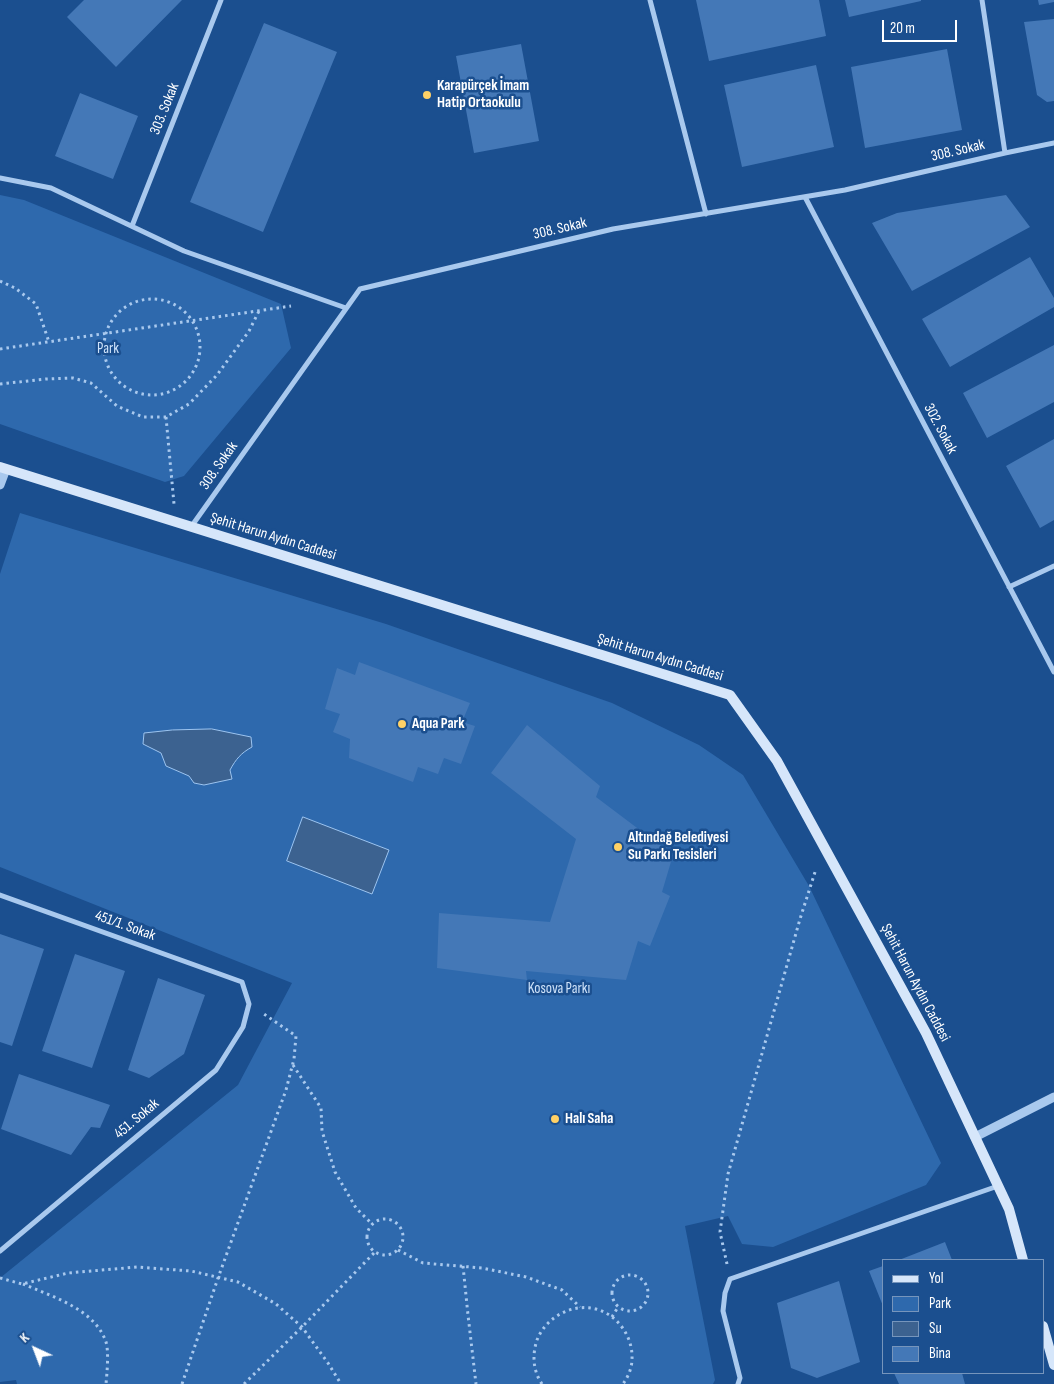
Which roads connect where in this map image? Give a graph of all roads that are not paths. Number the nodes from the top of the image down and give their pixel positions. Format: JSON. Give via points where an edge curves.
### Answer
{"nodes":[{"id":1,"x":221,"y":0,"type":"edge"},
{"id":2,"x":650,"y":0,"type":"edge"},
{"id":3,"x":982,"y":0,"type":"edge"},
{"id":4,"x":1054,"y":143,"type":"edge"},
{"id":5,"x":1005,"y":153,"type":"junction"},
{"id":6,"x":0,"y":178,"type":"edge"},
{"id":7,"x":805,"y":197,"type":"junction"},
{"id":8,"x":706,"y":214,"type":"junction"},
{"id":9,"x":132,"y":226,"type":"junction"},
{"id":10,"x":346,"y":308,"type":"junction"},
{"id":11,"x":3,"y":468,"type":"edge"},
{"id":12,"x":0,"y":485,"type":"edge"},
{"id":13,"x":191,"y":527,"type":"junction"},
{"id":14,"x":1054,"y":566,"type":"edge"},
{"id":15,"x":1009,"y":587,"type":"junction"},
{"id":16,"x":1054,"y":672,"type":"edge"},
{"id":17,"x":0,"y":894,"type":"edge"},
{"id":18,"x":249,"y":1004,"type":"joint"},
{"id":19,"x":1054,"y":1098,"type":"edge"},
{"id":20,"x":975,"y":1137,"type":"junction"},
{"id":21,"x":998,"y":1186,"type":"junction"},
{"id":22,"x":0,"y":1251,"type":"edge"},
{"id":23,"x":1023,"y":1259,"type":"edge"},
{"id":24,"x":1044,"y":1330,"type":"edge"},
{"id":25,"x":1054,"y":1365,"type":"edge"},
{"id":26,"x":738,"y":1384,"type":"edge"}],
"edges":[{"from":1,"to":9,"type":"street","name":"303. Sokak"},
{"from":2,"to":8,"type":"street"},
{"from":3,"to":5,"type":"street"},
{"from":4,"to":5,"type":"street","name":"308. Sokak"},
{"from":5,"to":7,"type":"street","name":"308. Sokak"},
{"from":6,"to":9,"type":"street","via":[[51,188]]},
{"from":7,"to":8,"type":"street","name":"308. Sokak"},
{"from":7,"to":15,"type":"street","name":"302. Sokak"},
{"from":8,"to":10,"type":"street","name":"308. Sokak","via":[[613,230],[360,289]]},
{"from":9,"to":10,"type":"street","via":[[184,251]]},
{"from":10,"to":13,"type":"street","name":"308. Sokak"},
{"from":11,"to":12,"type":"street"},
{"from":11,"to":13,"type":"main road","name":"Şehit Harun Aydın Caddesi"},
{"from":13,"to":20,"type":"main road","name":"Şehit Harun Aydın Caddesi","via":[[730,695],[777,761],[926,1033]]},
{"from":14,"to":15,"type":"street"},
{"from":15,"to":16,"type":"street","name":"302. Sokak"},
{"from":17,"to":18,"type":"street","name":"451/1. Sokak","via":[[242,982]]},
{"from":18,"to":22,"type":"street","name":"451. Sokak","via":[[243,1027],[216,1070]]},
{"from":19,"to":20,"type":"street"},
{"from":20,"to":21,"type":"main road","name":"Şehit Harun Aydın Caddesi"},
{"from":21,"to":23,"type":"main road","name":"Şehit Harun Aydın Caddesi"},
{"from":21,"to":26,"type":"street","via":[[730,1280],[723,1311],[740,1378]]},
{"from":24,"to":25,"type":"main road"}]}
